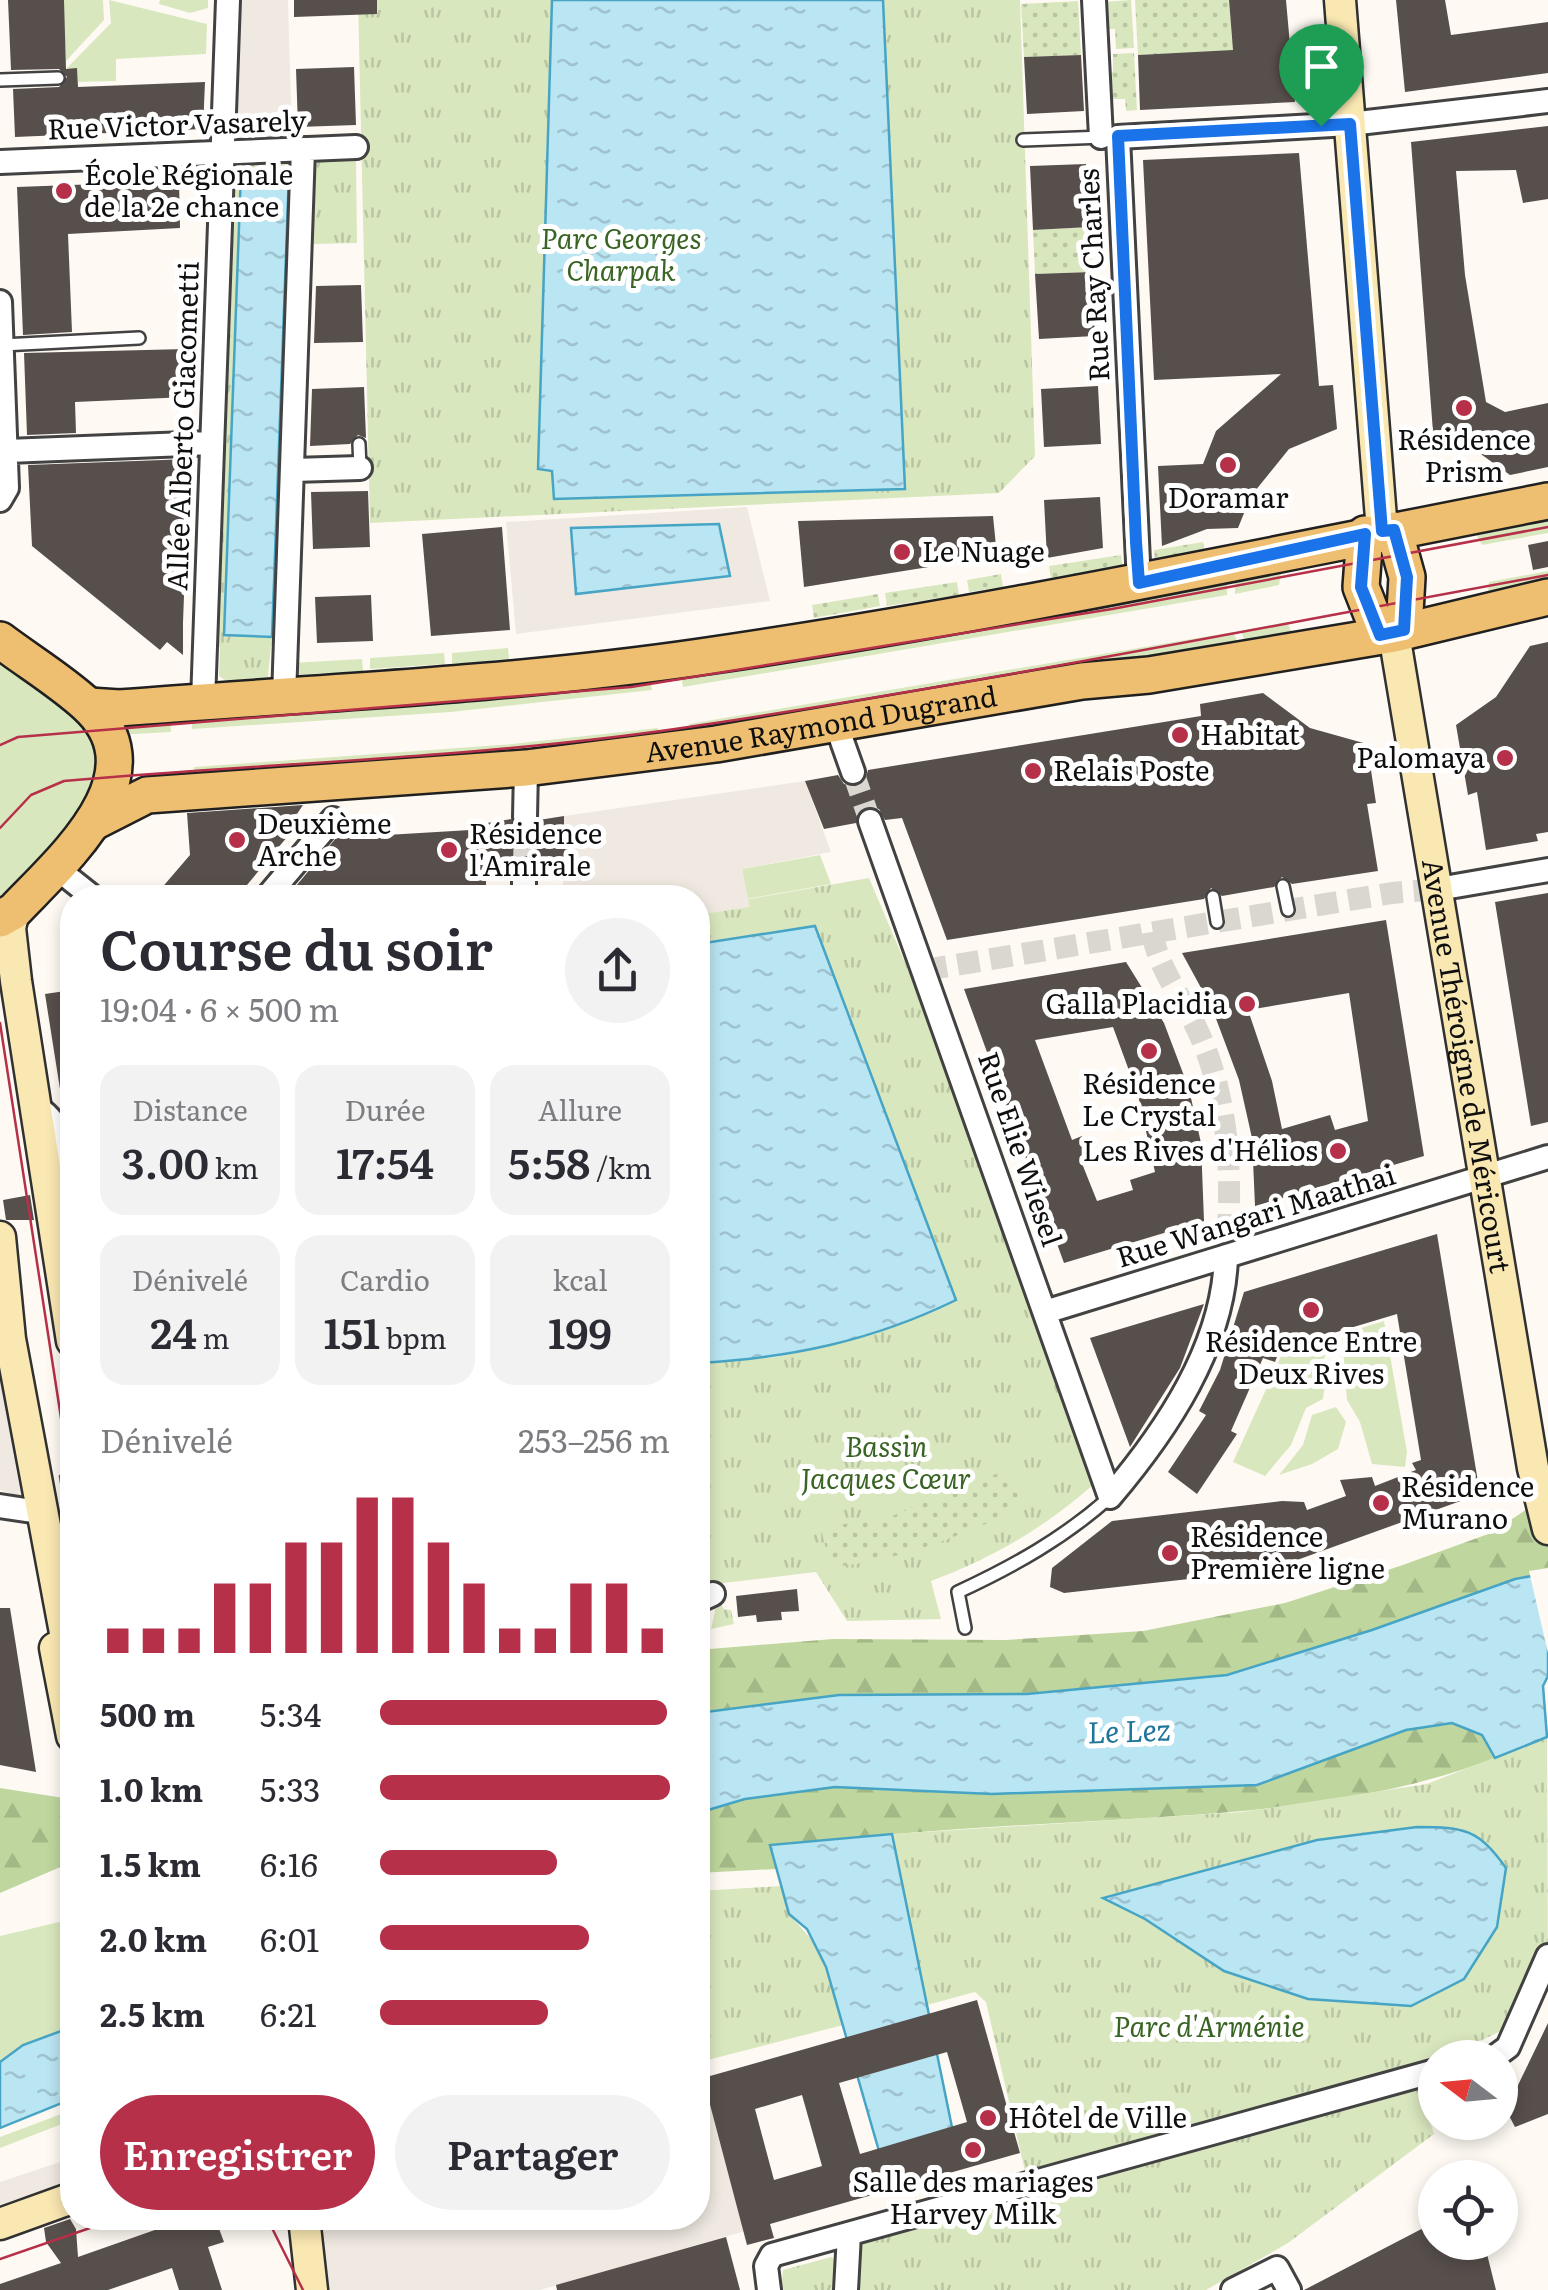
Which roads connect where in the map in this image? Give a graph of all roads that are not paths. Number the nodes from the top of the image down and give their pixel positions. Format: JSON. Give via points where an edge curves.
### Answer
{"nodes":[{"id":1,"x":228,"y":0,"type":"edge"},
{"id":2,"x":1094,"y":0,"type":"edge"},
{"id":3,"x":1340,"y":0,"type":"edge"},
{"id":4,"x":58,"y":78,"type":"dead end"},
{"id":5,"x":0,"y":80,"type":"edge"},
{"id":6,"x":1548,"y":101,"type":"edge"},
{"id":7,"x":1350,"y":124,"type":"junction"},
{"id":8,"x":1110,"y":137,"type":"junction"},
{"id":9,"x":1023,"y":140,"type":"dead end"},
{"id":10,"x":356,"y":147,"type":"dead end"},
{"id":11,"x":303,"y":150,"type":"junction"},
{"id":12,"x":224,"y":153,"type":"junction"},
{"id":13,"x":0,"y":162,"type":"edge"},
{"id":14,"x":0,"y":302,"type":"edge"},
{"id":15,"x":139,"y":338,"type":"dead end"},
{"id":16,"x":2,"y":345,"type":"edge"},
{"id":17,"x":212,"y":443,"type":"junction"},
{"id":18,"x":7,"y":451,"type":"junction"},
{"id":19,"x":360,"y":456,"type":"dead end"},
{"id":20,"x":293,"y":470,"type":"junction"},
{"id":21,"x":0,"y":500,"type":"edge"},
{"id":22,"x":1548,"y":501,"type":"edge"},
{"id":23,"x":1380,"y":531,"type":"junction"},
{"id":24,"x":1139,"y":583,"type":"junction"},
{"id":25,"x":1548,"y":597,"type":"edge"},
{"id":26,"x":1393,"y":633,"type":"junction"},
{"id":27,"x":0,"y":640,"type":"edge"},
{"id":28,"x":284,"y":696,"type":"junction"},
{"id":29,"x":203,"y":702,"type":"junction"},
{"id":30,"x":89,"y":706,"type":"junction"},
{"id":31,"x":836,"y":724,"type":"junction"},
{"id":32,"x":526,"y":768,"type":"junction"},
{"id":33,"x":854,"y":772,"type":"tunnel mouth"},
{"id":34,"x":526,"y":817,"type":"tunnel mouth"},
{"id":35,"x":333,"y":819,"type":"dead end"},
{"id":36,"x":870,"y":821,"type":"tunnel mouth"},
{"id":37,"x":92,"y":823,"type":"junction"},
{"id":38,"x":55,"y":868,"type":"junction"},
{"id":39,"x":524,"y":870,"type":"tunnel mouth"},
{"id":40,"x":1548,"y":870,"type":"edge"},
{"id":41,"x":77,"y":885,"type":"edge"},
{"id":42,"x":277,"y":885,"type":"edge"},
{"id":43,"x":524,"y":885,"type":"edge"},
{"id":44,"x":1283,"y":886,"type":"dead end"},
{"id":45,"x":1438,"y":889,"type":"junction"},
{"id":46,"x":1213,"y":897,"type":"dead end"},
{"id":47,"x":1288,"y":910,"type":"dead end"},
{"id":48,"x":7,"y":915,"type":"edge"},
{"id":49,"x":1217,"y":922,"type":"dead end"},
{"id":50,"x":37,"y":1107,"type":"junction"},
{"id":51,"x":60,"y":1124,"type":"edge"},
{"id":52,"x":1548,"y":1157,"type":"edge"},
{"id":53,"x":1485,"y":1176,"type":"junction"},
{"id":54,"x":0,"y":1237,"type":"edge"},
{"id":55,"x":1226,"y":1256,"type":"junction"},
{"id":56,"x":60,"y":1261,"type":"edge"},
{"id":57,"x":4,"y":1306,"type":"edge"},
{"id":58,"x":1044,"y":1312,"type":"junction"},
{"id":59,"x":1110,"y":1497,"type":"junction"},
{"id":60,"x":0,"y":1506,"type":"edge"},
{"id":61,"x":39,"y":1512,"type":"junction"},
{"id":62,"x":1548,"y":1529,"type":"edge"},
{"id":63,"x":60,"y":1603,"type":"edge"},
{"id":64,"x":965,"y":1628,"type":"dead end"},
{"id":65,"x":60,"y":1670,"type":"edge"},
{"id":66,"x":1548,"y":1956,"type":"edge"},
{"id":67,"x":1511,"y":2040,"type":"edge"},
{"id":68,"x":1418,"y":2076,"type":"edge"},
{"id":69,"x":60,"y":2202,"type":"edge"},
{"id":70,"x":0,"y":2224,"type":"edge"},
{"id":71,"x":307,"y":2230,"type":"edge"},
{"id":72,"x":849,"y":2234,"type":"junction"},
{"id":73,"x":312,"y":2290,"type":"edge"},
{"id":74,"x":769,"y":2290,"type":"edge"},
{"id":75,"x":846,"y":2290,"type":"edge"},
{"id":76,"x":1233,"y":2290,"type":"edge"},
{"id":77,"x":1288,"y":2290,"type":"edge"}],
"edges":[{"from":1,"to":12,"type":"street","name":"Allée Alberto Giacometti"},
{"from":2,"to":8,"type":"street"},
{"from":3,"to":7,"type":"street"},
{"from":4,"to":5,"type":"lane"},
{"from":6,"to":7,"type":"street","name":"Rue Ray Charles"},
{"from":7,"to":8,"type":"street","name":"Rue Ray Charles"},
{"from":7,"to":23,"type":"street"},
{"from":8,"to":9,"type":"lane"},
{"from":8,"to":24,"type":"street","name":"Rue Ray Charles"},
{"from":10,"to":11,"type":"street","name":"Rue Victor Vasarely"},
{"from":11,"to":12,"type":"street","name":"Rue Victor Vasarely"},
{"from":11,"to":20,"type":"street"},
{"from":12,"to":13,"type":"street","name":"Rue Victor Vasarely"},
{"from":12,"to":17,"type":"street","name":"Allée Alberto Giacometti"},
{"from":14,"to":16,"type":"street"},
{"from":15,"to":16,"type":"lane"},
{"from":16,"to":18,"type":"street"},
{"from":17,"to":18,"type":"street"},
{"from":17,"to":29,"type":"street","name":"Allée Alberto Giacometti"},
{"from":18,"to":21,"type":"street","via":[[7,488]]},
{"from":19,"to":20,"type":"street"},
{"from":20,"to":28,"type":"street"},
{"from":22,"to":23,"type":"main road"},
{"from":23,"to":24,"type":"main road"},
{"from":23,"to":26,"type":"main road","via":[[1407,577]]},
{"from":24,"to":28,"type":"main road","via":[[702,657]]},
{"from":25,"to":26,"type":"main road","name":"Avenue Raymond Dugrand"},
{"from":26,"to":31,"type":"main road","name":"Avenue Raymond Dugrand"},
{"from":26,"to":45,"type":"street","name":"Avenue Théroigne de Méricourt"},
{"from":27,"to":30,"type":"main road"},
{"from":28,"to":29,"type":"main road"},
{"from":29,"to":30,"type":"main road"},
{"from":30,"to":37,"type":"main road","via":[[114,755],[116,776]]},
{"from":31,"to":32,"type":"main road","name":"Avenue Raymond Dugrand"},
{"from":31,"to":33,"type":"street"},
{"from":32,"to":34,"type":"street"},
{"from":32,"to":37,"type":"main road","name":"Avenue Raymond Dugrand","via":[[147,795]]},
{"from":35,"to":42,"type":"street"},
{"from":36,"to":58,"type":"street","name":"Rue Elie Wiesel"},
{"from":37,"to":38,"type":"main road"},
{"from":38,"to":41,"type":"street"},
{"from":38,"to":48,"type":"main road"},
{"from":39,"to":43,"type":"street"},
{"from":40,"to":45,"type":"street"},
{"from":44,"to":47,"type":"lane"},
{"from":45,"to":53,"type":"street","name":"Avenue Théroigne de Méricourt"},
{"from":46,"to":49,"type":"lane"},
{"from":48,"to":50,"type":"street"},
{"from":50,"to":51,"type":"street"},
{"from":50,"to":56,"type":"street"},
{"from":52,"to":53,"type":"street","name":"Rue Wangari Maathai"},
{"from":53,"to":55,"type":"street","name":"Rue Wangari Maathai"},
{"from":53,"to":62,"type":"street","name":"Avenue Théroigne de Méricourt"},
{"from":54,"to":57,"type":"street"},
{"from":55,"to":58,"type":"street","name":"Rue Wangari Maathai"},
{"from":55,"to":59,"type":"street","via":[[1226,1280],[1200,1361],[1142,1459]]},
{"from":57,"to":61,"type":"street"},
{"from":58,"to":59,"type":"street","name":"Rue Elie Wiesel"},
{"from":59,"to":64,"type":"lane","via":[[1025,1560],[958,1592]]},
{"from":60,"to":61,"type":"street"},
{"from":61,"to":63,"type":"street"},
{"from":61,"to":65,"type":"street","via":[[35,1533]]},
{"from":66,"to":67,"type":"street"},
{"from":68,"to":72,"type":"street"},
{"from":69,"to":70,"type":"street"},
{"from":71,"to":73,"type":"street"},
{"from":72,"to":74,"type":"street","via":[[772,2255],[766,2266]]},
{"from":72,"to":75,"type":"street"},
{"from":76,"to":77,"type":"street","via":[[1277,2268]]}]}
